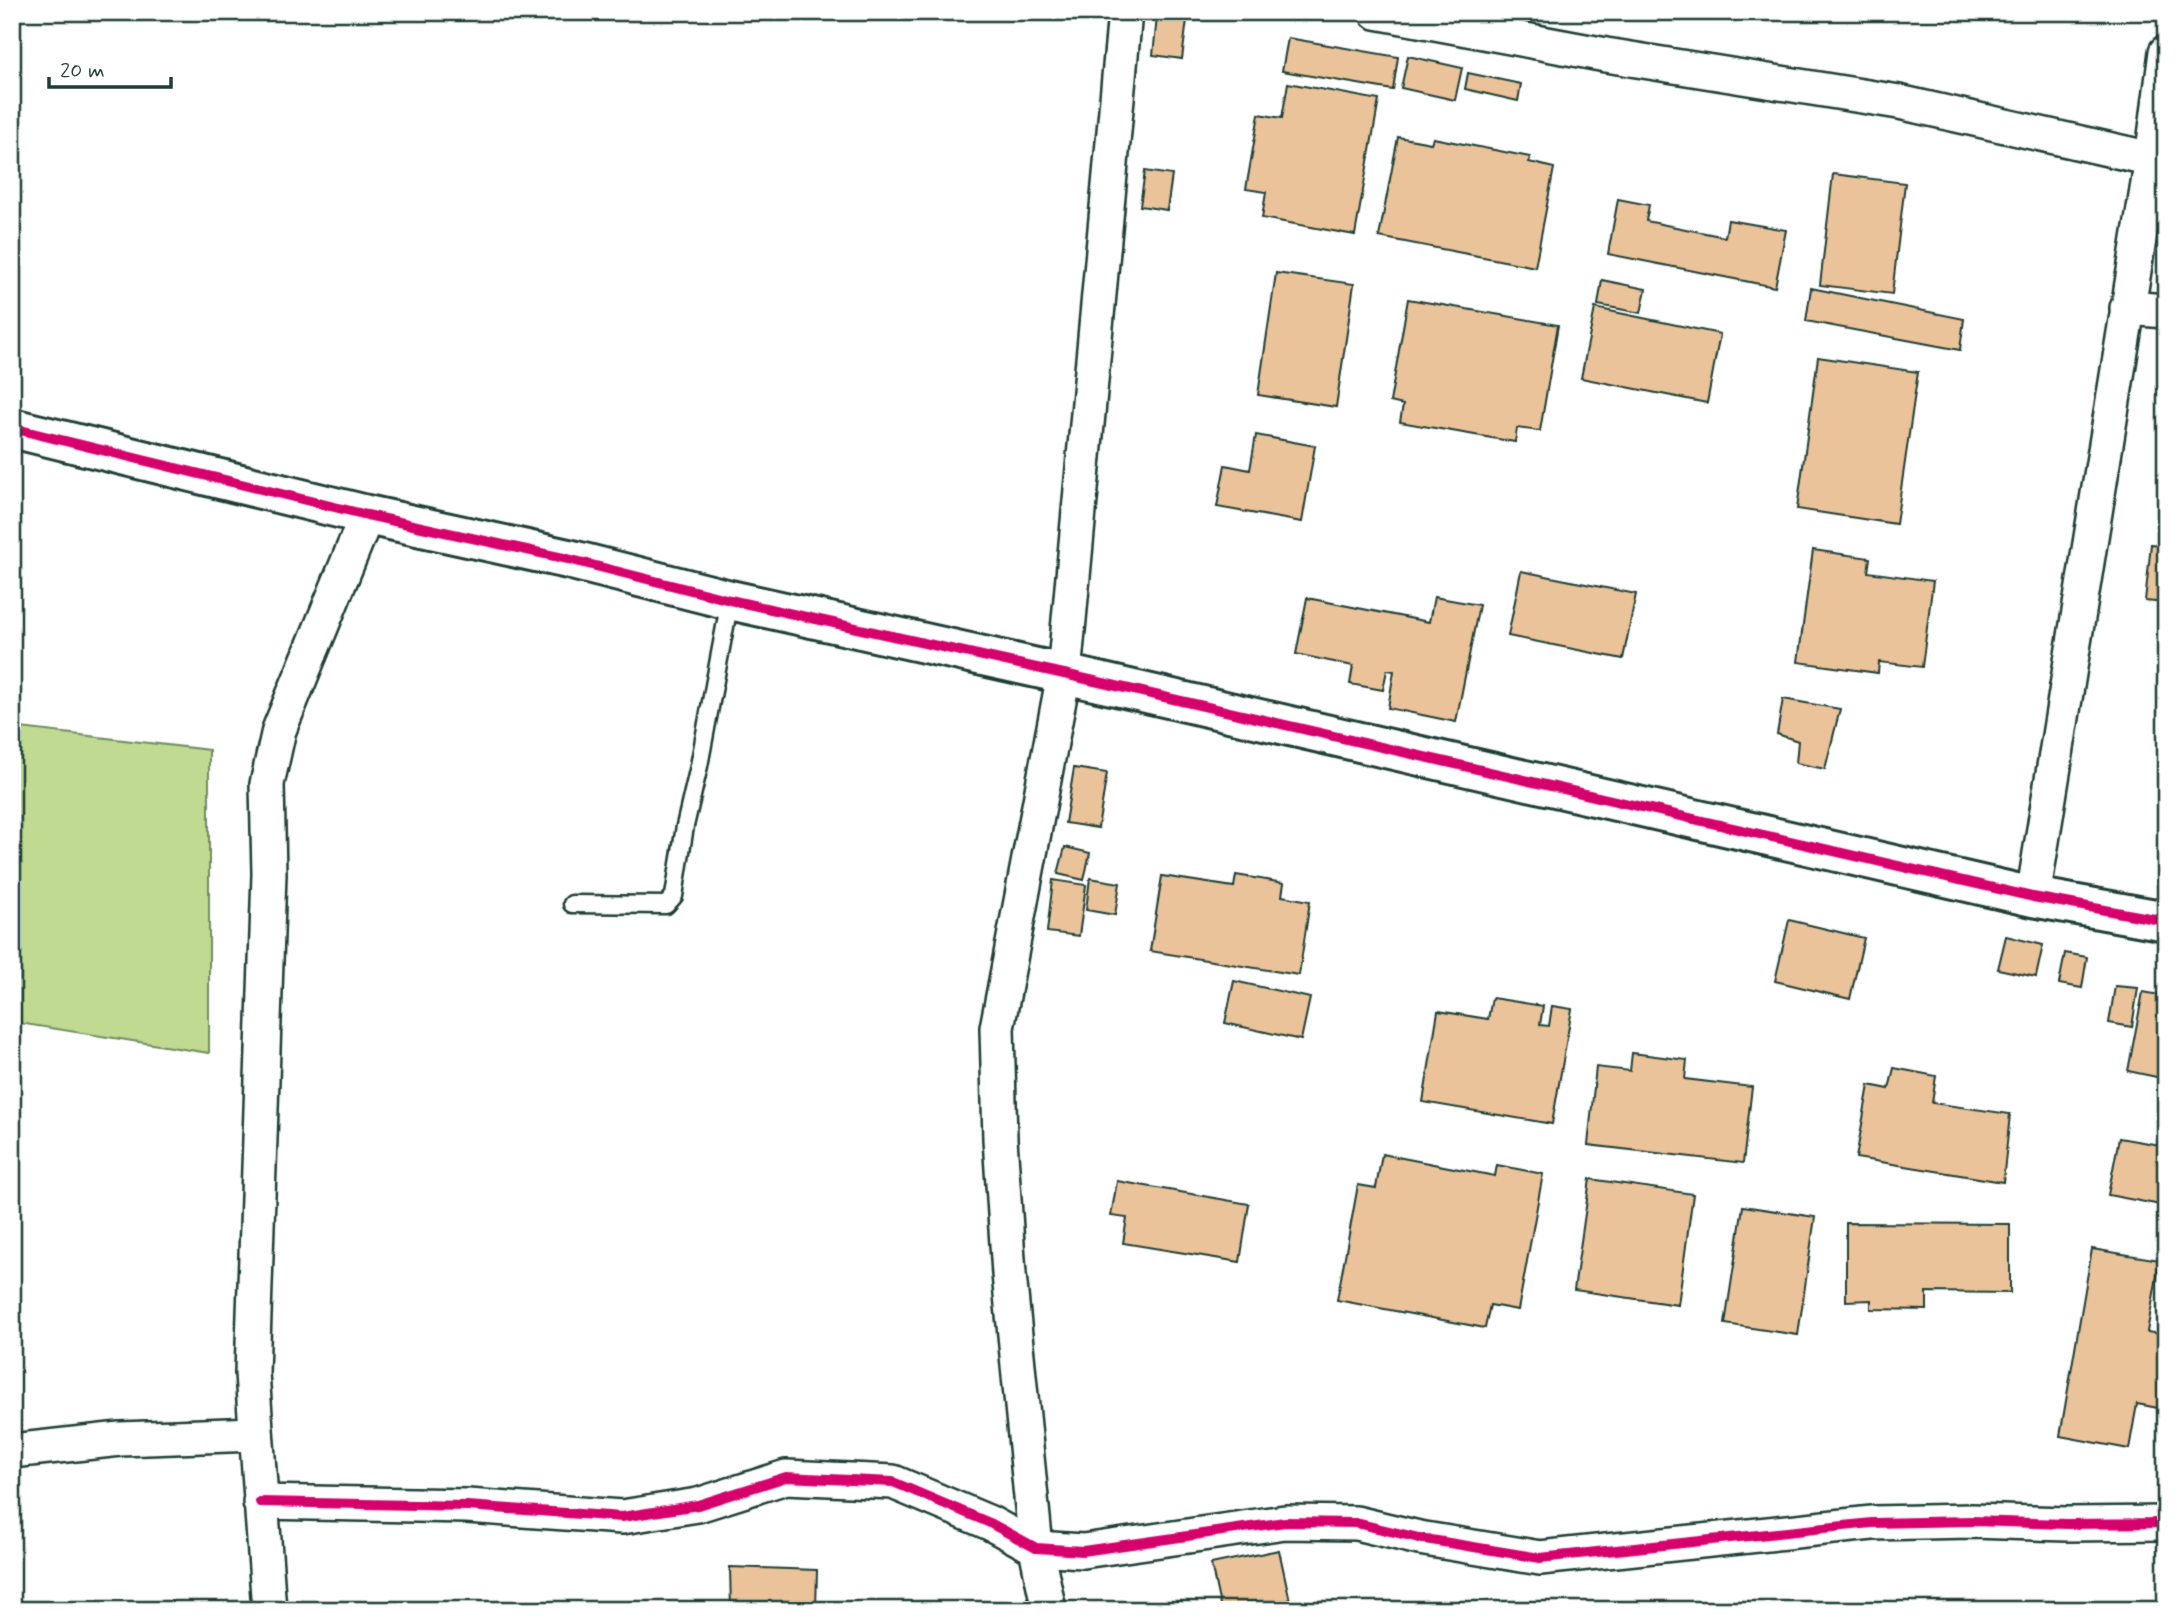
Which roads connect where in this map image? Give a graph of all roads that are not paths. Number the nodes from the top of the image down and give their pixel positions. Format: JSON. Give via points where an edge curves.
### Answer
{"nodes":[{"id":1,"x":1125,"y":12,"type":"edge"},
{"id":2,"x":1376,"y":12,"type":"edge"},
{"id":3,"x":2166,"y":52,"type":"edge"},
{"id":4,"x":2152,"y":159,"type":"junction"},
{"id":5,"x":2127,"y":308,"type":"junction"},
{"id":6,"x":2166,"y":311,"type":"edge"},
{"id":7,"x":12,"y":428,"type":"edge"},
{"id":8,"x":367,"y":515,"type":"junction"},
{"id":9,"x":730,"y":600,"type":"junction"},
{"id":10,"x":1064,"y":674,"type":"junction"},
{"id":11,"x":2033,"y":897,"type":"junction"},
{"id":12,"x":572,"y":904,"type":"dead end"},
{"id":13,"x":2166,"y":921,"type":"edge"},
{"id":14,"x":256,"y":1434,"type":"junction"},
{"id":15,"x":12,"y":1451,"type":"edge"},
{"id":16,"x":260,"y":1502,"type":"junction"},
{"id":17,"x":2166,"y":1522,"type":"edge"},
{"id":18,"x":1036,"y":1548,"type":"junction"},
{"id":19,"x":269,"y":1610,"type":"edge"},
{"id":20,"x":1049,"y":1610,"type":"edge"}],
"edges":[{"from":1,"to":10,"type":"street"},
{"from":2,"to":4,"type":"street","via":[[1899,102]]},
{"from":3,"to":4,"type":"street"},
{"from":4,"to":5,"type":"street"},
{"from":5,"to":6,"type":"street"},
{"from":5,"to":11,"type":"street"},
{"from":7,"to":8,"type":"street"},
{"from":8,"to":9,"type":"street"},
{"from":8,"to":14,"type":"street","via":[[279,730],[267,784],[269,873],[252,1373]]},
{"from":9,"to":10,"type":"street"},
{"from":9,"to":12,"type":"lane","via":[[674,896],[666,905]]},
{"from":10,"to":11,"type":"street"},
{"from":10,"to":18,"type":"street","via":[[998,1028],[1008,1260]]},
{"from":11,"to":13,"type":"street"},
{"from":14,"to":15,"type":"street","via":[[120,1439]]},
{"from":14,"to":16,"type":"street"},
{"from":16,"to":18,"type":"street","via":[[467,1506],[622,1517],[698,1505],[786,1477],[893,1482]]},
{"from":16,"to":19,"type":"street"},
{"from":17,"to":18,"type":"street","via":[[1872,1523],[1540,1558],[1356,1523],[1284,1522],[1083,1551]]},
{"from":18,"to":20,"type":"street"}]}
